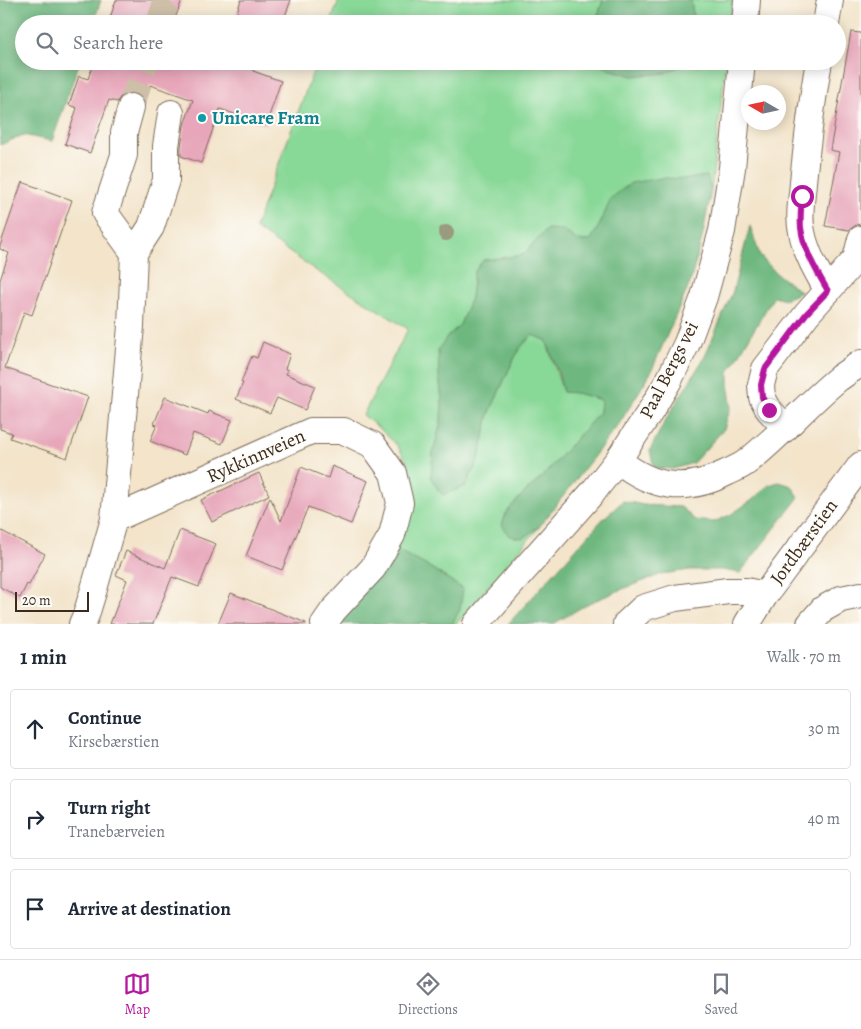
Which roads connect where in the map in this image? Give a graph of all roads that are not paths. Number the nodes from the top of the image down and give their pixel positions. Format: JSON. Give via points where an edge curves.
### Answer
{"nodes":[{"id":1,"x":747,"y":0,"type":"edge"},
{"id":2,"x":830,"y":0,"type":"edge"},
{"id":3,"x":746,"y":15,"type":"edge"},
{"id":4,"x":828,"y":15,"type":"edge"},
{"id":5,"x":741,"y":70,"type":"edge"},
{"id":6,"x":818,"y":70,"type":"edge"},
{"id":7,"x":131,"y":107,"type":"tunnel mouth"},
{"id":8,"x":171,"y":113,"type":"dead end"},
{"id":9,"x":861,"y":238,"type":"edge"},
{"id":10,"x":134,"y":253,"type":"junction"},
{"id":11,"x":861,"y":284,"type":"edge"},
{"id":12,"x":828,"y":291,"type":"junction"},
{"id":13,"x":861,"y":362,"type":"edge"},
{"id":14,"x":786,"y":428,"type":"junction"},
{"id":15,"x":618,"y":460,"type":"junction"},
{"id":16,"x":861,"y":465,"type":"edge"},
{"id":17,"x":114,"y":519,"type":"junction"},
{"id":18,"x":765,"y":595,"type":"junction"},
{"id":19,"x":861,"y":595,"type":"edge"},
{"id":20,"x":745,"y":623,"type":"edge"},
{"id":21,"x":82,"y":624,"type":"edge"},
{"id":22,"x":324,"y":624,"type":"edge"},
{"id":23,"x":476,"y":624,"type":"edge"},
{"id":24,"x":626,"y":624,"type":"edge"},
{"id":25,"x":810,"y":624,"type":"edge"}],
"edges":[{"from":1,"to":3,"type":"street"},
{"from":2,"to":4,"type":"street"},
{"from":5,"to":15,"type":"street","name":"Paal Bergs vei","via":[[722,231],[704,297],[669,380]]},
{"from":6,"to":12,"type":"street","via":[[800,216],[808,252]]},
{"from":7,"to":10,"type":"street","via":[[124,133],[124,155],[106,213]]},
{"from":8,"to":10,"type":"street","via":[[166,146],[166,180],[151,228]]},
{"from":9,"to":12,"type":"street","via":[[856,259]]},
{"from":10,"to":17,"type":"street"},
{"from":11,"to":12,"type":"street"},
{"from":12,"to":14,"type":"street","via":[[806,314],[765,369],[762,397]]},
{"from":13,"to":14,"type":"street","via":[[839,378]]},
{"from":14,"to":15,"type":"street","via":[[747,462],[714,480],[686,486],[650,480]]},
{"from":15,"to":23,"type":"street","name":"Paal Bergs vei"},
{"from":16,"to":18,"type":"street","name":"Jordbærstien"},
{"from":17,"to":21,"type":"street"},
{"from":17,"to":22,"type":"street","name":"Rykkinnveien","via":[[312,431],[344,431],[373,445],[393,473],[400,504],[392,535],[373,568]]},
{"from":18,"to":20,"type":"street","name":"Jordbærstien"},
{"from":18,"to":24,"type":"street","name":"Jordbærstien","via":[[728,591],[675,598],[643,608]]},
{"from":19,"to":25,"type":"street","via":[[841,599],[823,609]]}]}
